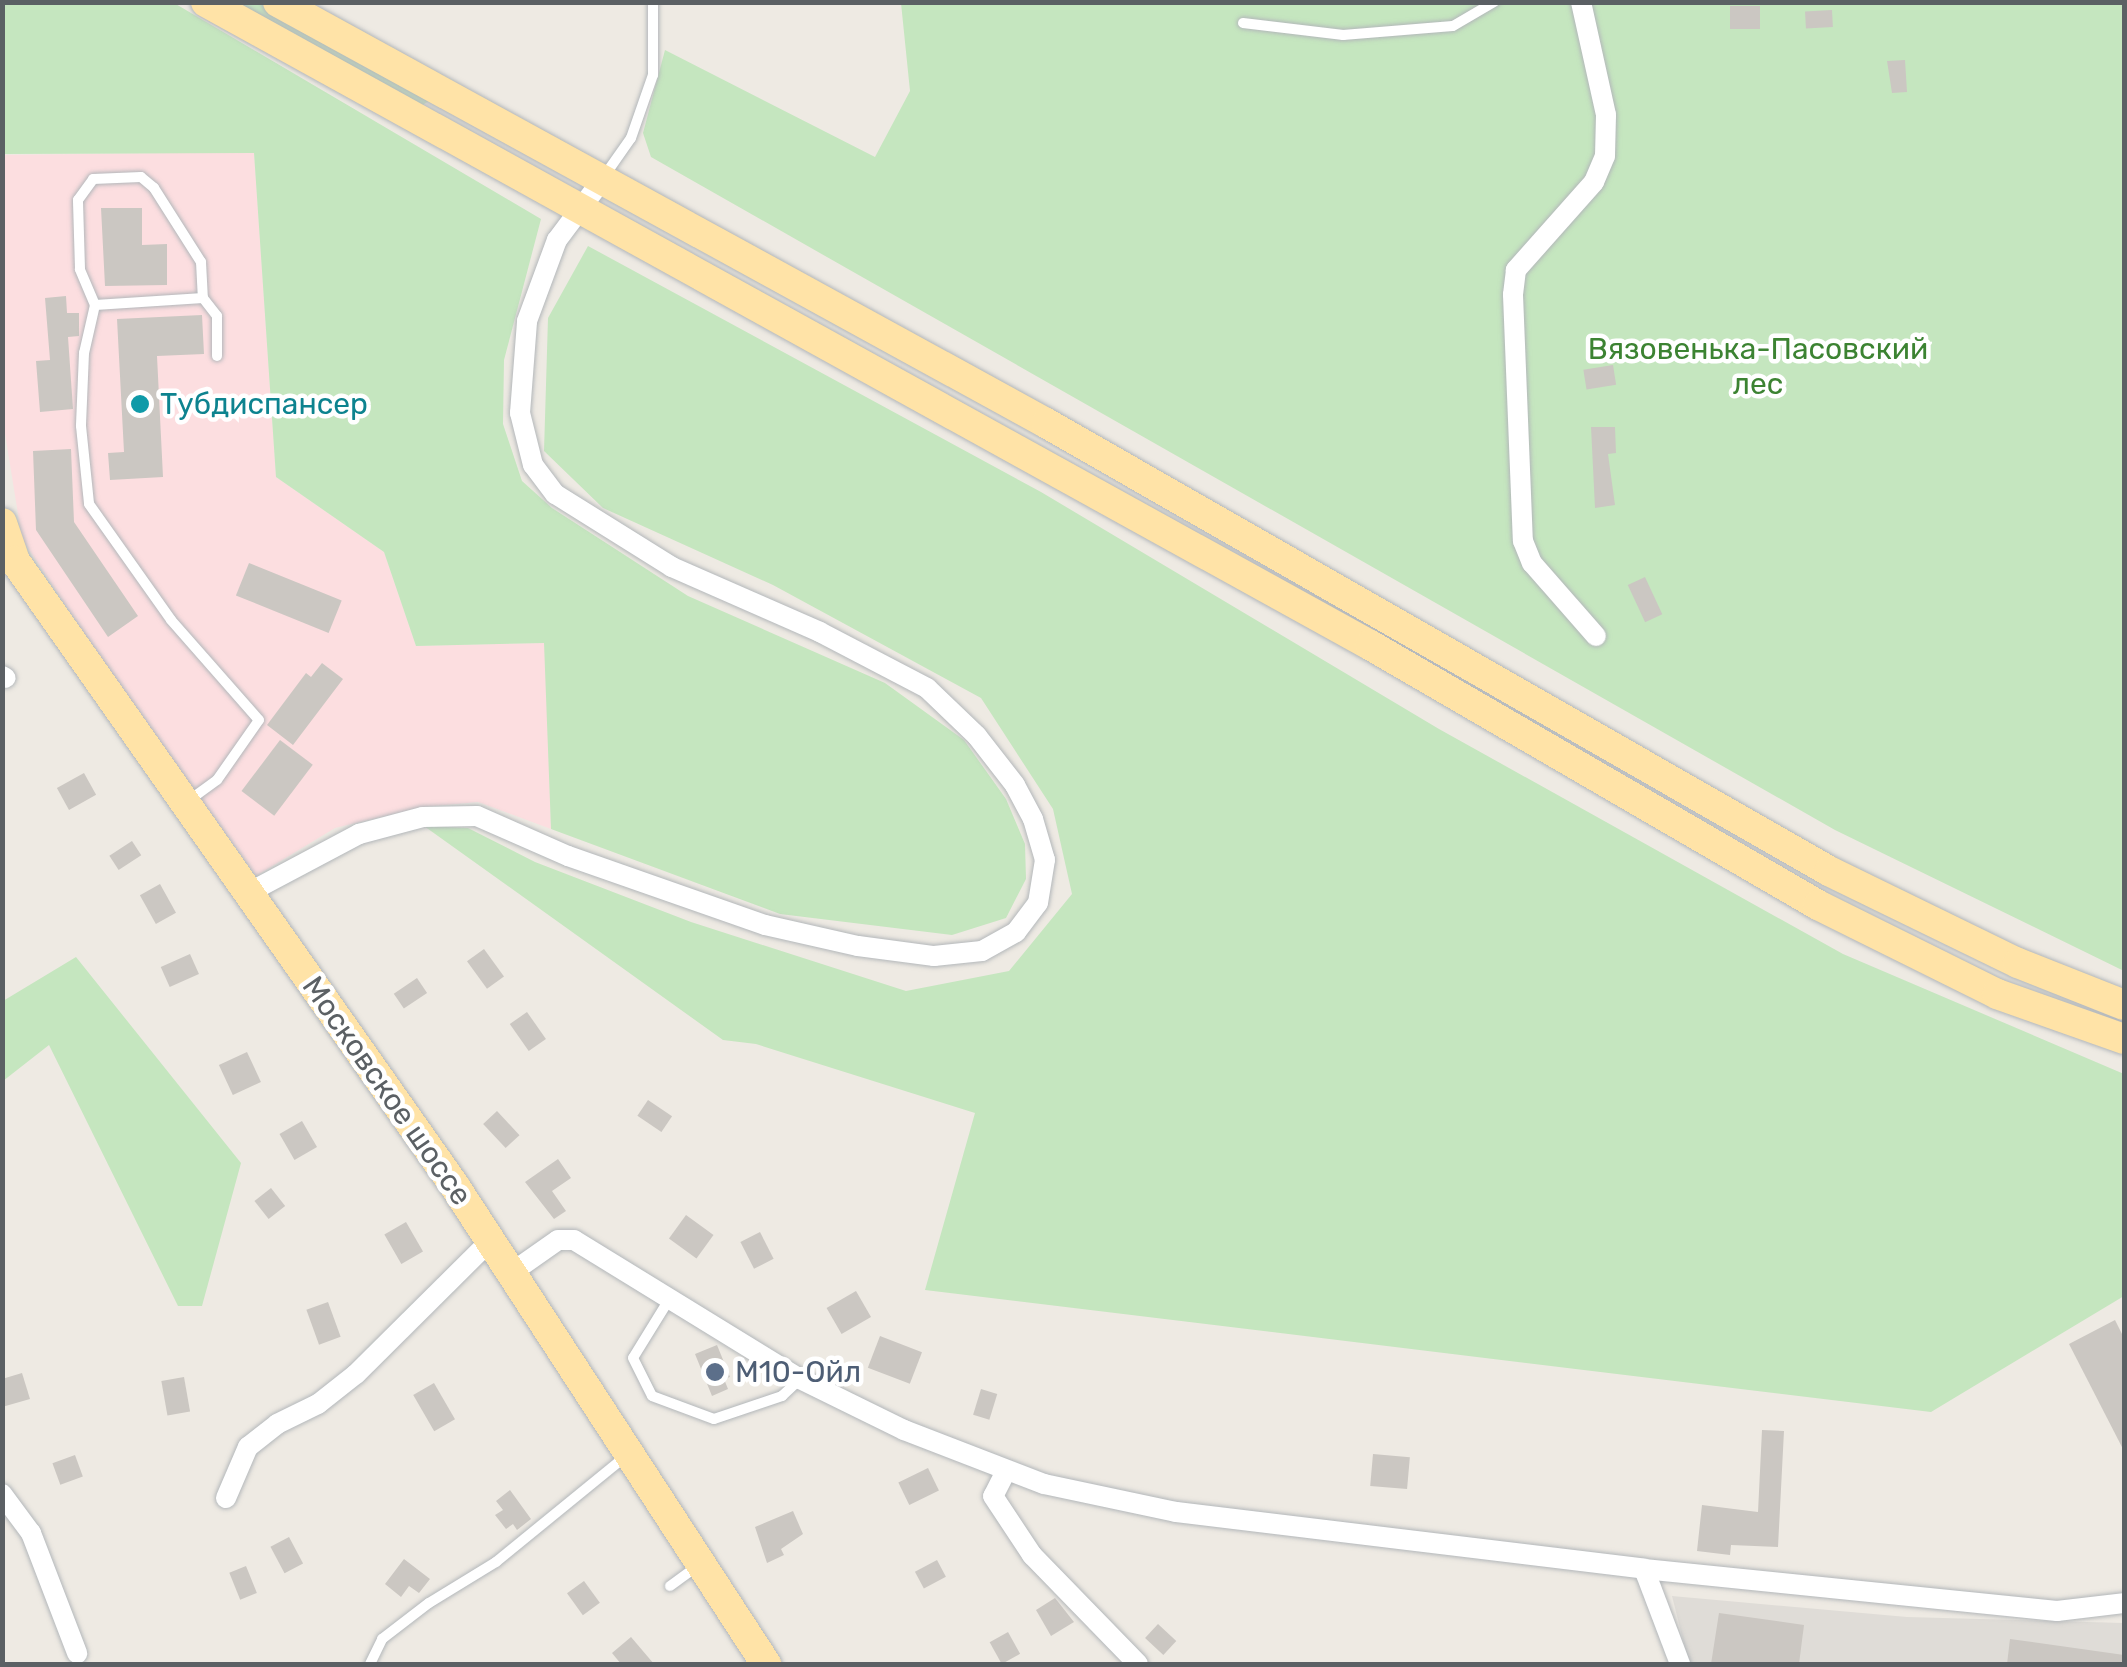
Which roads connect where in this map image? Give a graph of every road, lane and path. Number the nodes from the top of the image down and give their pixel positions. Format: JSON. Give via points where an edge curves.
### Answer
{"nodes":[{"id":1,"x":206,"y":2,"type":"edge"},
{"id":2,"x":278,"y":2,"type":"edge"},
{"id":3,"x":653,"y":2,"type":"edge"},
{"id":4,"x":1494,"y":2,"type":"edge"},
{"id":5,"x":1581,"y":2,"type":"edge"},
{"id":6,"x":1243,"y":23,"type":"dead end"},
{"id":7,"x":602,"y":180,"type":"junction"},
{"id":8,"x":578,"y":208,"type":"junction"},
{"id":9,"x":203,"y":298,"type":"junction"},
{"id":10,"x":95,"y":305,"type":"junction"},
{"id":11,"x":216,"y":356,"type":"dead end"},
{"id":12,"x":2,"y":523,"type":"edge"},
{"id":13,"x":1596,"y":636,"type":"dead end"},
{"id":14,"x":186,"y":803,"type":"junction"},
{"id":15,"x":248,"y":892,"type":"junction"},
{"id":16,"x":2124,"y":1005,"type":"edge"},
{"id":17,"x":2124,"y":1039,"type":"edge"},
{"id":18,"x":490,"y":1241,"type":"junction"},
{"id":19,"x":512,"y":1273,"type":"junction"},
{"id":20,"x":670,"y":1297,"type":"junction"},
{"id":21,"x":800,"y":1379,"type":"junction"},
{"id":22,"x":628,"y":1454,"type":"junction"},
{"id":23,"x":1006,"y":1472,"type":"junction"},
{"id":24,"x":2,"y":1494,"type":"edge"},
{"id":25,"x":226,"y":1498,"type":"dead end"},
{"id":26,"x":700,"y":1564,"type":"junction"},
{"id":27,"x":1644,"y":1569,"type":"junction"},
{"id":28,"x":670,"y":1586,"type":"dead end"},
{"id":29,"x":2124,"y":1602,"type":"edge"},
{"id":30,"x":77,"y":1653,"type":"dead end"},
{"id":31,"x":370,"y":1664,"type":"edge"},
{"id":32,"x":766,"y":1664,"type":"edge"},
{"id":33,"x":1138,"y":1664,"type":"edge"},
{"id":34,"x":1680,"y":1664,"type":"edge"}],
"edges":[{"from":1,"to":8,"type":"main road"},
{"from":2,"to":7,"type":"main road"},
{"from":3,"to":7,"type":"lane","via":[[653,75],[631,138]]},
{"from":4,"to":6,"type":"lane","via":[[1454,26],[1343,36]]},
{"from":5,"to":13,"type":"street","via":[[1606,115],[1605,156],[1594,182],[1516,270],[1514,295],[1523,541],[1532,563]]},
{"from":7,"to":8,"type":"street"},
{"from":7,"to":16,"type":"main road","via":[[1372,606],[1830,871],[2018,964]]},
{"from":8,"to":15,"type":"street","via":[[557,240],[527,322],[520,413],[533,465],[555,494],[672,567],[927,688],[977,736],[1033,818],[1045,860],[1038,903],[1016,932],[982,951],[934,956],[858,946],[765,925],[568,856],[477,816],[423,817],[360,834]]},
{"from":8,"to":17,"type":"main road","via":[[1352,635],[1818,905],[1997,994]]},
{"from":9,"to":10,"type":"lane"},
{"from":9,"to":10,"type":"lane","via":[[201,262],[154,188],[140,178],[92,179],[78,200],[80,270]]},
{"from":9,"to":11,"type":"lane","via":[[216,316]]},
{"from":10,"to":14,"type":"lane","via":[[84,353],[81,426],[89,504],[170,620],[259,720],[217,780]]},
{"from":12,"to":14,"type":"main road","name":"Московское шоссе","via":[[15,560]]},
{"from":14,"to":15,"type":"main road","name":"Московское шоссе"},
{"from":15,"to":18,"type":"main road","name":"Московское шоссе"},
{"from":18,"to":19,"type":"main road","name":"Московское шоссе"},
{"from":18,"to":25,"type":"street","via":[[356,1374],[248,1447]]},
{"from":19,"to":20,"type":"street","via":[[558,1240],[574,1240]]},
{"from":19,"to":22,"type":"main road","name":"Московское шоссе"},
{"from":20,"to":21,"type":"street"},
{"from":20,"to":21,"type":"lane","via":[[634,1358],[652,1396],[714,1420],[782,1396]]},
{"from":21,"to":23,"type":"street"},
{"from":22,"to":26,"type":"main road","name":"Московское шоссе"},
{"from":22,"to":31,"type":"lane","via":[[496,1562],[382,1639]]},
{"from":23,"to":27,"type":"street","via":[[1176,1512]]},
{"from":23,"to":33,"type":"street","via":[[993,1496],[1032,1555]]},
{"from":24,"to":30,"type":"street","via":[[32,1533]]},
{"from":26,"to":28,"type":"lane"},
{"from":26,"to":32,"type":"main road","name":"Московское шоссе"},
{"from":27,"to":29,"type":"street","via":[[2057,1611]]},
{"from":27,"to":34,"type":"street"}]}
